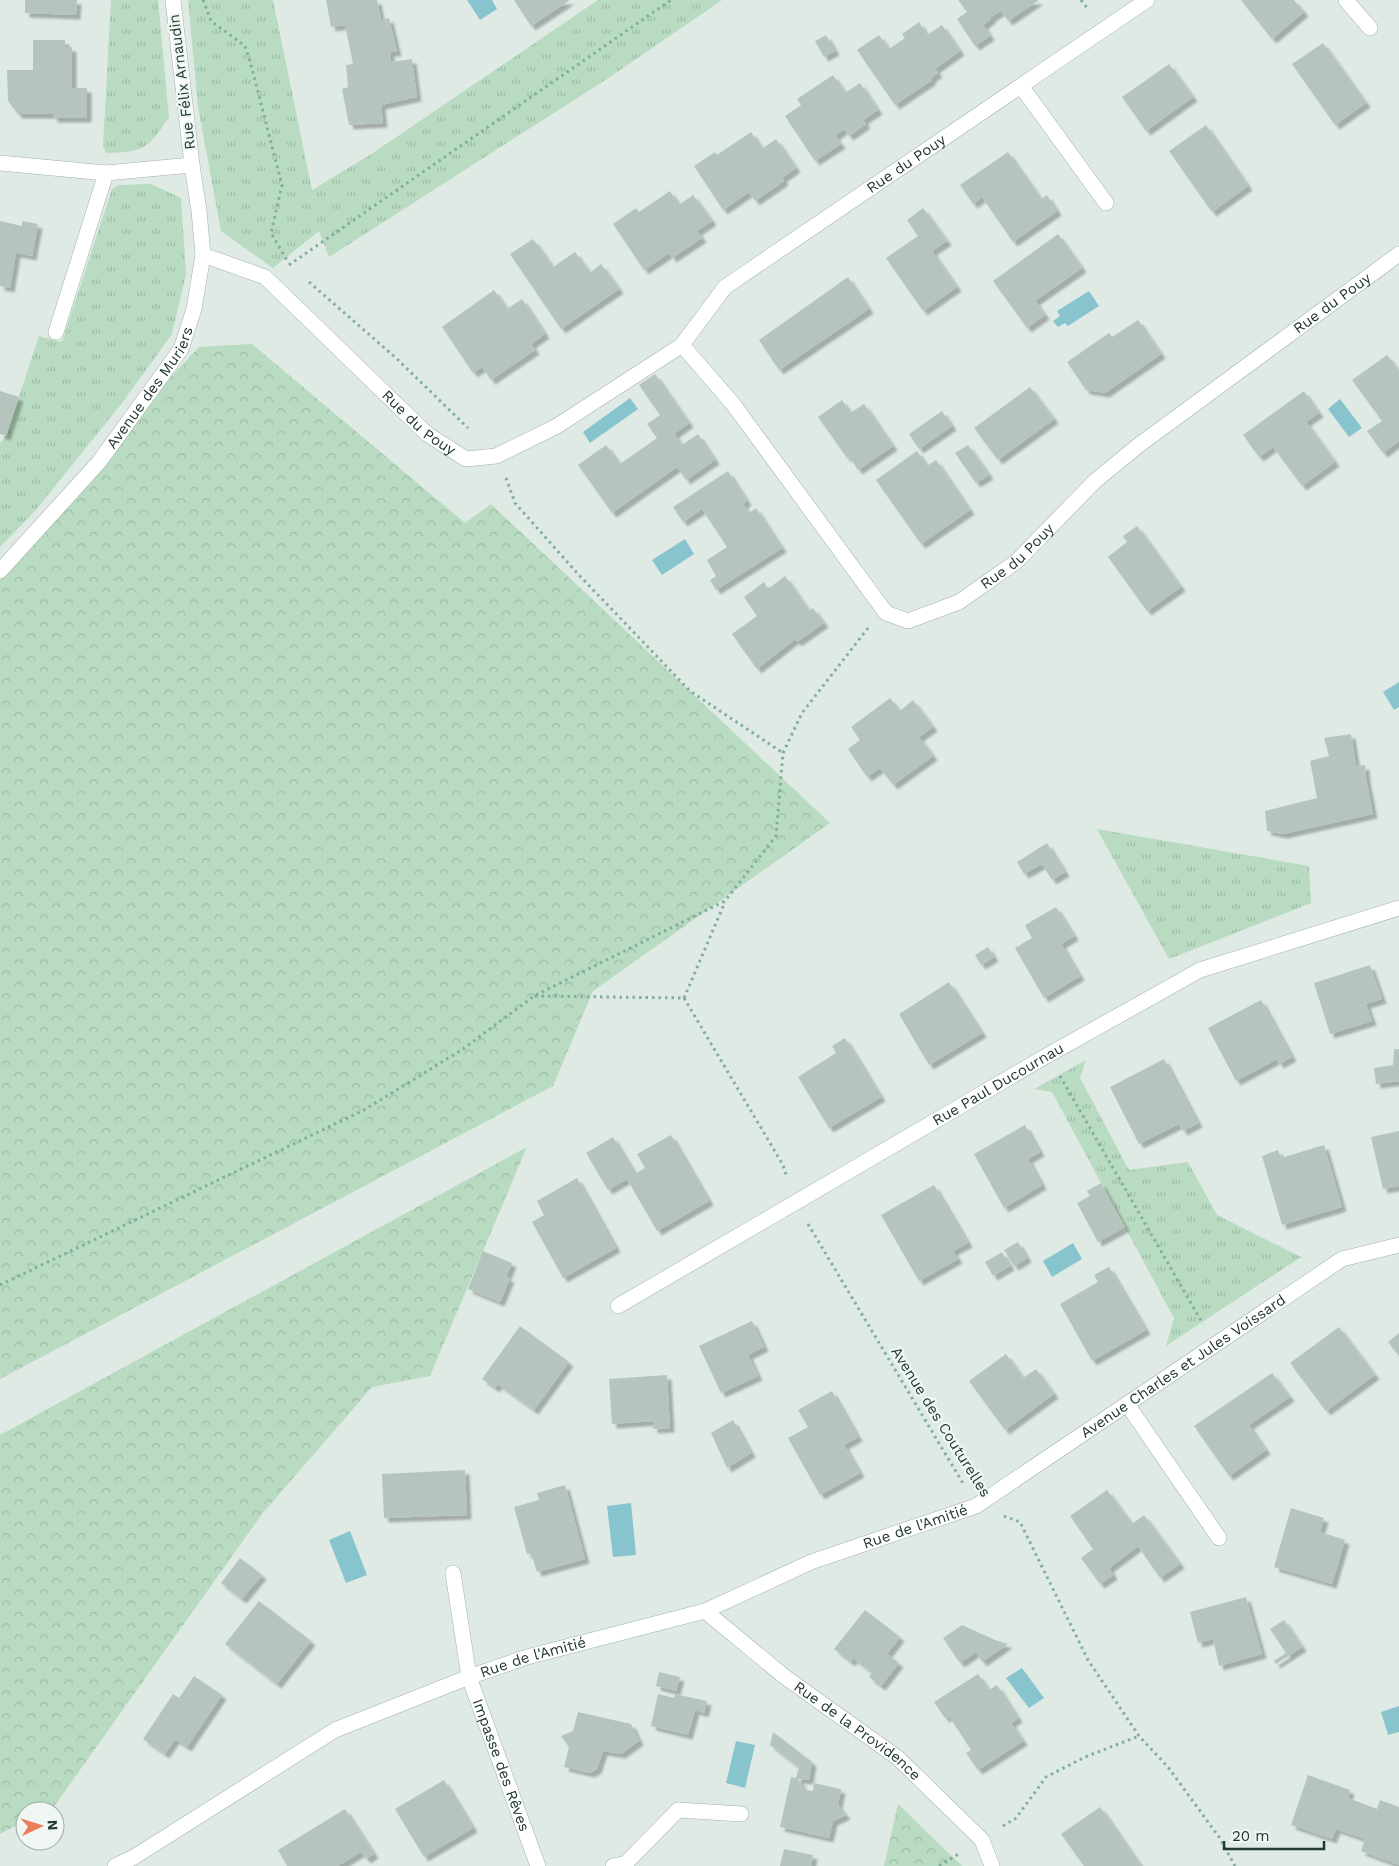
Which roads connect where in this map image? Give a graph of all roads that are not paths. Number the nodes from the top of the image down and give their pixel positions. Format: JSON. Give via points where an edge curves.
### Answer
{"nodes":[{"id":1,"x":173,"y":0,"type":"edge"},
{"id":2,"x":1147,"y":0,"type":"edge"},
{"id":3,"x":1346,"y":0,"type":"edge"},
{"id":4,"x":1370,"y":28,"type":"dead end"},
{"id":5,"x":1021,"y":86,"type":"junction"},
{"id":6,"x":0,"y":163,"type":"edge"},
{"id":7,"x":192,"y":165,"type":"junction"},
{"id":8,"x":106,"y":173,"type":"junction"},
{"id":9,"x":1106,"y":203,"type":"dead end"},
{"id":10,"x":1399,"y":254,"type":"edge"},
{"id":11,"x":203,"y":255,"type":"junction"},
{"id":12,"x":56,"y":332,"type":"dead end"},
{"id":13,"x":682,"y":345,"type":"junction"},
{"id":14,"x":0,"y":571,"type":"edge"},
{"id":15,"x":1399,"y":908,"type":"edge"},
{"id":16,"x":1399,"y":1245,"type":"edge"},
{"id":17,"x":618,"y":1306,"type":"dead end"},
{"id":18,"x":1127,"y":1404,"type":"junction"},
{"id":19,"x":976,"y":1506,"type":"joint"},
{"id":20,"x":1220,"y":1538,"type":"dead end"},
{"id":21,"x":453,"y":1573,"type":"dead end"},
{"id":22,"x":704,"y":1611,"type":"junction"},
{"id":23,"x":469,"y":1677,"type":"junction"},
{"id":24,"x":741,"y":1814,"type":"dead end"},
{"id":25,"x":115,"y":1866,"type":"edge"},
{"id":26,"x":538,"y":1866,"type":"edge"},
{"id":27,"x":613,"y":1866,"type":"edge"},
{"id":28,"x":992,"y":1866,"type":"edge"}],
"edges":[{"from":1,"to":7,"type":"street","name":"Rue Félix Arnaudin"},
{"from":2,"to":5,"type":"street","name":"Rue du Pouy"},
{"from":3,"to":4,"type":"street"},
{"from":5,"to":9,"type":"street"},
{"from":5,"to":13,"type":"street","name":"Rue du Pouy","via":[[725,287]]},
{"from":6,"to":8,"type":"street"},
{"from":7,"to":8,"type":"street"},
{"from":7,"to":11,"type":"street","name":"Avenue des Muriers"},
{"from":8,"to":12,"type":"street"},
{"from":10,"to":13,"type":"street","name":"Rue du Pouy","via":[[1138,445],[1095,481],[1017,561],[959,602],[908,621],[886,613],[733,404]]},
{"from":11,"to":13,"type":"street","name":"Rue du Pouy","via":[[265,277],[427,434],[466,458],[496,456],[557,426]]},
{"from":11,"to":14,"type":"street","name":"Avenue des Muriers","via":[[194,310],[181,349],[99,462]]},
{"from":15,"to":17,"type":"street","name":"Rue Paul Ducournau","via":[[1200,970]]},
{"from":16,"to":18,"type":"street","name":"Avenue Charles et Jules Voissard","via":[[1342,1259]]},
{"from":18,"to":19,"type":"street","name":"Avenue Charles et Jules Voissard"},
{"from":18,"to":20,"type":"street"},
{"from":19,"to":22,"type":"street","name":"Rue de l'Amitié","via":[[811,1562]]},
{"from":21,"to":23,"type":"street","name":"Impasse des Rêves"},
{"from":22,"to":23,"type":"street","name":"Rue de l'Amitié","via":[[527,1658]]},
{"from":22,"to":28,"type":"street","name":"Rue de la Providence","via":[[785,1677],[898,1758],[982,1840]]},
{"from":23,"to":25,"type":"street","name":"Rue de l'Amitié","via":[[335,1730]]},
{"from":23,"to":26,"type":"street","name":"Impasse des Rêves"},
{"from":24,"to":27,"type":"street","via":[[678,1810],[624,1864]]}]}
